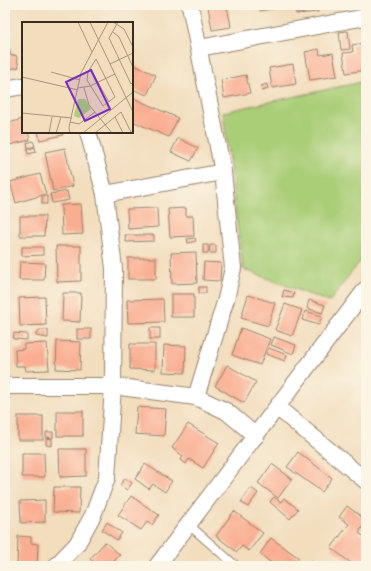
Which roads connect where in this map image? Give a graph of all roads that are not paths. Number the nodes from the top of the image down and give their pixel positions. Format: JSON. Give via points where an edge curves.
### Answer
{"nodes":[{"id":1,"x":190,"y":5,"type":"edge"},
{"id":2,"x":366,"y":18,"type":"edge"},
{"id":3,"x":200,"y":48,"type":"junction"},
{"id":4,"x":22,"y":86,"type":"edge"},
{"id":5,"x":5,"y":89,"type":"edge"},
{"id":6,"x":88,"y":133,"type":"edge"},
{"id":7,"x":223,"y":172,"type":"junction"},
{"id":8,"x":105,"y":194,"type":"junction"},
{"id":9,"x":366,"y":289,"type":"edge"},
{"id":10,"x":5,"y":386,"type":"edge"},
{"id":11,"x":113,"y":386,"type":"junction"},
{"id":12,"x":196,"y":397,"type":"junction"},
{"id":13,"x":278,"y":408,"type":"junction"},
{"id":14,"x":256,"y":436,"type":"junction"},
{"id":15,"x":366,"y":481,"type":"edge"},
{"id":16,"x":189,"y":525,"type":"junction"},
{"id":17,"x":56,"y":566,"type":"edge"},
{"id":18,"x":157,"y":566,"type":"edge"},
{"id":19,"x":236,"y":566,"type":"edge"}],
"edges":[{"from":1,"to":3,"type":"street"},
{"from":2,"to":3,"type":"street"},
{"from":3,"to":7,"type":"street"},
{"from":4,"to":5,"type":"street"},
{"from":6,"to":8,"type":"street"},
{"from":7,"to":8,"type":"street"},
{"from":7,"to":12,"type":"street","via":[[233,268]]},
{"from":8,"to":11,"type":"street","via":[[114,269]]},
{"from":9,"to":13,"type":"street"},
{"from":10,"to":11,"type":"street"},
{"from":11,"to":12,"type":"street"},
{"from":11,"to":17,"type":"street","via":[[107,478],[93,515],[77,544]]},
{"from":12,"to":14,"type":"street","via":[[226,411]]},
{"from":13,"to":14,"type":"street"},
{"from":13,"to":15,"type":"street"},
{"from":14,"to":16,"type":"street"},
{"from":16,"to":18,"type":"street"},
{"from":16,"to":19,"type":"lane"}]}
